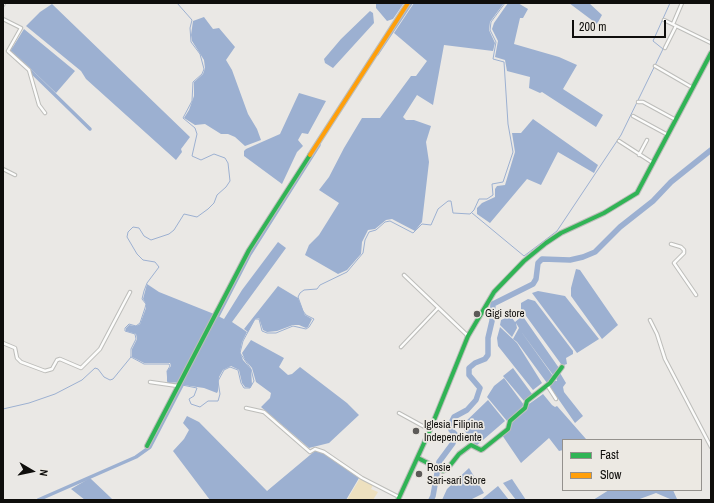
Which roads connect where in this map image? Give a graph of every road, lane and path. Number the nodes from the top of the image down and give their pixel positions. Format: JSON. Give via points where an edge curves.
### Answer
{"nodes":[{"id":1,"x":408,"y":3,"type":"edge"},
{"id":2,"x":682,"y":3,"type":"edge"},
{"id":3,"x":3,"y":19,"type":"edge"},
{"id":4,"x":664,"y":20,"type":"dead end"},
{"id":5,"x":675,"y":25,"type":"junction"},
{"id":6,"x":711,"y":43,"type":"edge"},
{"id":7,"x":664,"y":48,"type":"dead end"},
{"id":8,"x":711,"y":53,"type":"edge"},
{"id":9,"x":655,"y":66,"type":"dead end"},
{"id":10,"x":693,"y":88,"type":"junction"},
{"id":11,"x":638,"y":102,"type":"dead end"},
{"id":12,"x":45,"y":113,"type":"dead end"},
{"id":13,"x":633,"y":116,"type":"dead end"},
{"id":14,"x":676,"y":120,"type":"junction"},
{"id":15,"x":668,"y":135,"type":"junction"},
{"id":16,"x":647,"y":140,"type":"dead end"},
{"id":17,"x":619,"y":141,"type":"dead end"},
{"id":18,"x":639,"y":155,"type":"junction"},
{"id":19,"x":653,"y":164,"type":"junction"},
{"id":20,"x":3,"y":169,"type":"edge"},
{"id":21,"x":15,"y":175,"type":"dead end"},
{"id":22,"x":671,"y":244,"type":"dead end"},
{"id":23,"x":404,"y":275,"type":"dead end"},
{"id":24,"x":130,"y":292,"type":"dead end"},
{"id":25,"x":696,"y":295,"type":"dead end"},
{"id":26,"x":438,"y":308,"type":"junction"},
{"id":27,"x":650,"y":320,"type":"dead end"},
{"id":28,"x":468,"y":336,"type":"junction"},
{"id":29,"x":3,"y":343,"type":"edge"},
{"id":30,"x":401,"y":346,"type":"dead end"},
{"id":31,"x":562,"y":367,"type":"dead end"},
{"id":32,"x":150,"y":382,"type":"dead end"},
{"id":33,"x":180,"y":384,"type":"junction"},
{"id":34,"x":547,"y":385,"type":"junction"},
{"id":35,"x":556,"y":399,"type":"dead end"},
{"id":36,"x":246,"y":408,"type":"dead end"},
{"id":37,"x":399,"y":413,"type":"dead end"},
{"id":38,"x":430,"y":430,"type":"junction"},
{"id":39,"x":147,"y":446,"type":"dead end"},
{"id":40,"x":711,"y":446,"type":"edge"},
{"id":41,"x":418,"y":458,"type":"junction"},
{"id":42,"x":399,"y":499,"type":"edge"}],
"edges":[{"from":1,"to":33,"type":"street","via":[[249,250]]},
{"from":2,"to":5,"type":"street"},
{"from":3,"to":12,"type":"street","via":[[21,28],[8,51],[29,70],[39,105]]},
{"from":4,"to":5,"type":"street"},
{"from":5,"to":6,"type":"street"},
{"from":5,"to":7,"type":"street"},
{"from":8,"to":10,"type":"street"},
{"from":9,"to":10,"type":"street"},
{"from":10,"to":14,"type":"street"},
{"from":11,"to":14,"type":"street","via":[[643,102]]},
{"from":13,"to":15,"type":"street"},
{"from":14,"to":15,"type":"street"},
{"from":15,"to":19,"type":"street"},
{"from":16,"to":18,"type":"street"},
{"from":17,"to":18,"type":"street"},
{"from":18,"to":19,"type":"street"},
{"from":19,"to":28,"type":"street","via":[[632,197],[561,233],[524,261],[494,292]]},
{"from":20,"to":21,"type":"street"},
{"from":22,"to":25,"type":"street","via":[[684,250],[674,264]]},
{"from":23,"to":26,"type":"street"},
{"from":24,"to":29,"type":"street","via":[[100,349],[80,368],[60,359],[52,369],[45,371],[21,362],[15,348]]},
{"from":26,"to":28,"type":"street"},
{"from":26,"to":30,"type":"street"},
{"from":27,"to":40,"type":"street","via":[[665,359]]},
{"from":28,"to":38,"type":"street"},
{"from":31,"to":34,"type":"street"},
{"from":32,"to":33,"type":"street"},
{"from":33,"to":39,"type":"street"},
{"from":34,"to":35,"type":"street"},
{"from":34,"to":41,"type":"street","via":[[527,401],[525,408],[510,421],[509,428],[482,450],[471,445],[459,454],[448,468],[441,471]]},
{"from":36,"to":42,"type":"street","via":[[264,412],[310,452],[315,449],[324,452]]},
{"from":37,"to":38,"type":"street"},
{"from":38,"to":41,"type":"street"},
{"from":41,"to":42,"type":"street"}]}
